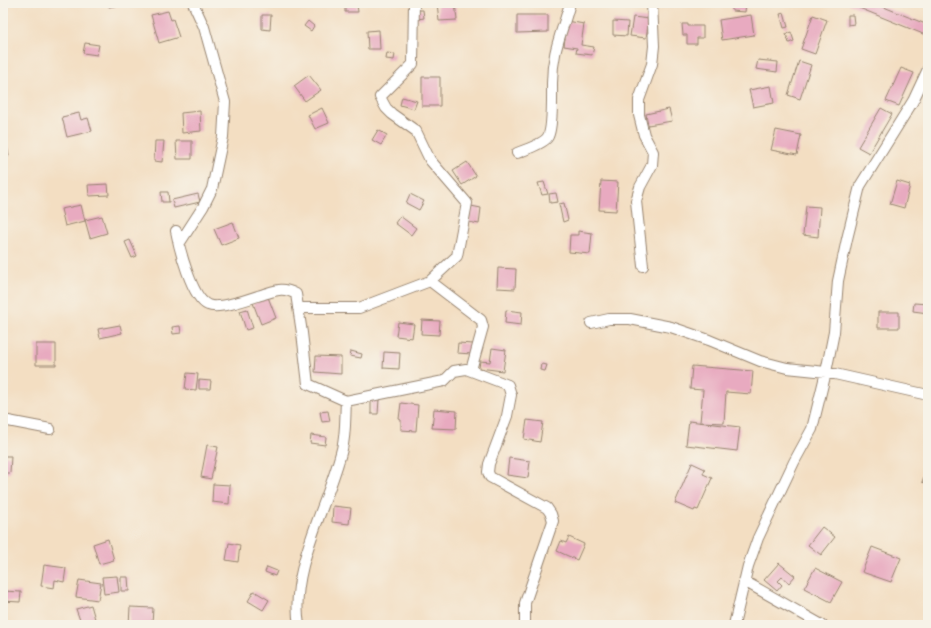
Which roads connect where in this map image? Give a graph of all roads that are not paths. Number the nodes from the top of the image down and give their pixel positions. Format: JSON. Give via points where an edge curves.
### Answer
{"nodes":[{"id":1,"x":193,"y":3,"type":"edge"},
{"id":2,"x":414,"y":3,"type":"edge"},
{"id":3,"x":570,"y":3,"type":"edge"},
{"id":4,"x":652,"y":3,"type":"edge"},
{"id":5,"x":928,"y":68,"type":"edge"},
{"id":6,"x":517,"y":153,"type":"dead end"},
{"id":7,"x":176,"y":231,"type":"dead end"},
{"id":8,"x":179,"y":244,"type":"junction"},
{"id":9,"x":643,"y":266,"type":"dead end"},
{"id":10,"x":430,"y":281,"type":"junction"},
{"id":11,"x":298,"y":308,"type":"junction"},
{"id":12,"x":592,"y":323,"type":"dead end"},
{"id":13,"x":471,"y":370,"type":"junction"},
{"id":14,"x":826,"y":372,"type":"junction"},
{"id":15,"x":928,"y":395,"type":"edge"},
{"id":16,"x":346,"y":401,"type":"junction"},
{"id":17,"x":3,"y":420,"type":"edge"},
{"id":18,"x":50,"y":429,"type":"dead end"},
{"id":19,"x":744,"y":581,"type":"junction"},
{"id":20,"x":299,"y":625,"type":"edge"},
{"id":21,"x":525,"y":625,"type":"edge"},
{"id":22,"x":734,"y":625,"type":"edge"},
{"id":23,"x":822,"y":625,"type":"edge"}],
"edges":[{"from":1,"to":8,"type":"street","via":[[204,27],[225,102],[223,137],[212,189]]},
{"from":2,"to":10,"type":"street","via":[[412,64],[380,97],[392,114],[416,131],[430,160],[467,203],[457,256]]},
{"from":3,"to":6,"type":"street","via":[[552,64],[550,134],[547,139]]},
{"from":4,"to":9,"type":"street","via":[[652,64],[639,100],[639,115],[644,135],[653,152],[652,165],[640,187],[636,201]]},
{"from":5,"to":14,"type":"street","via":[[913,101],[860,186],[838,281],[834,332]]},
{"from":7,"to":8,"type":"street"},
{"from":8,"to":11,"type":"street","via":[[191,283],[199,299],[208,306],[229,306],[278,289],[296,294]]},
{"from":10,"to":11,"type":"street","via":[[359,308]]},
{"from":10,"to":13,"type":"street","via":[[481,320],[483,327]]},
{"from":11,"to":16,"type":"street","via":[[308,384]]},
{"from":12,"to":14,"type":"street","via":[[609,319],[630,319],[671,327],[787,368]]},
{"from":13,"to":16,"type":"street","via":[[454,371],[444,381]]},
{"from":13,"to":21,"type":"street","via":[[508,385],[511,395],[507,416],[489,464],[490,477],[547,508],[553,521],[525,603]]},
{"from":14,"to":15,"type":"street"},
{"from":14,"to":19,"type":"street","via":[[812,429],[758,538]]},
{"from":16,"to":20,"type":"street","via":[[343,448],[304,566],[298,593]]},
{"from":17,"to":18,"type":"street"},
{"from":19,"to":22,"type":"street"},
{"from":19,"to":23,"type":"street"}]}
